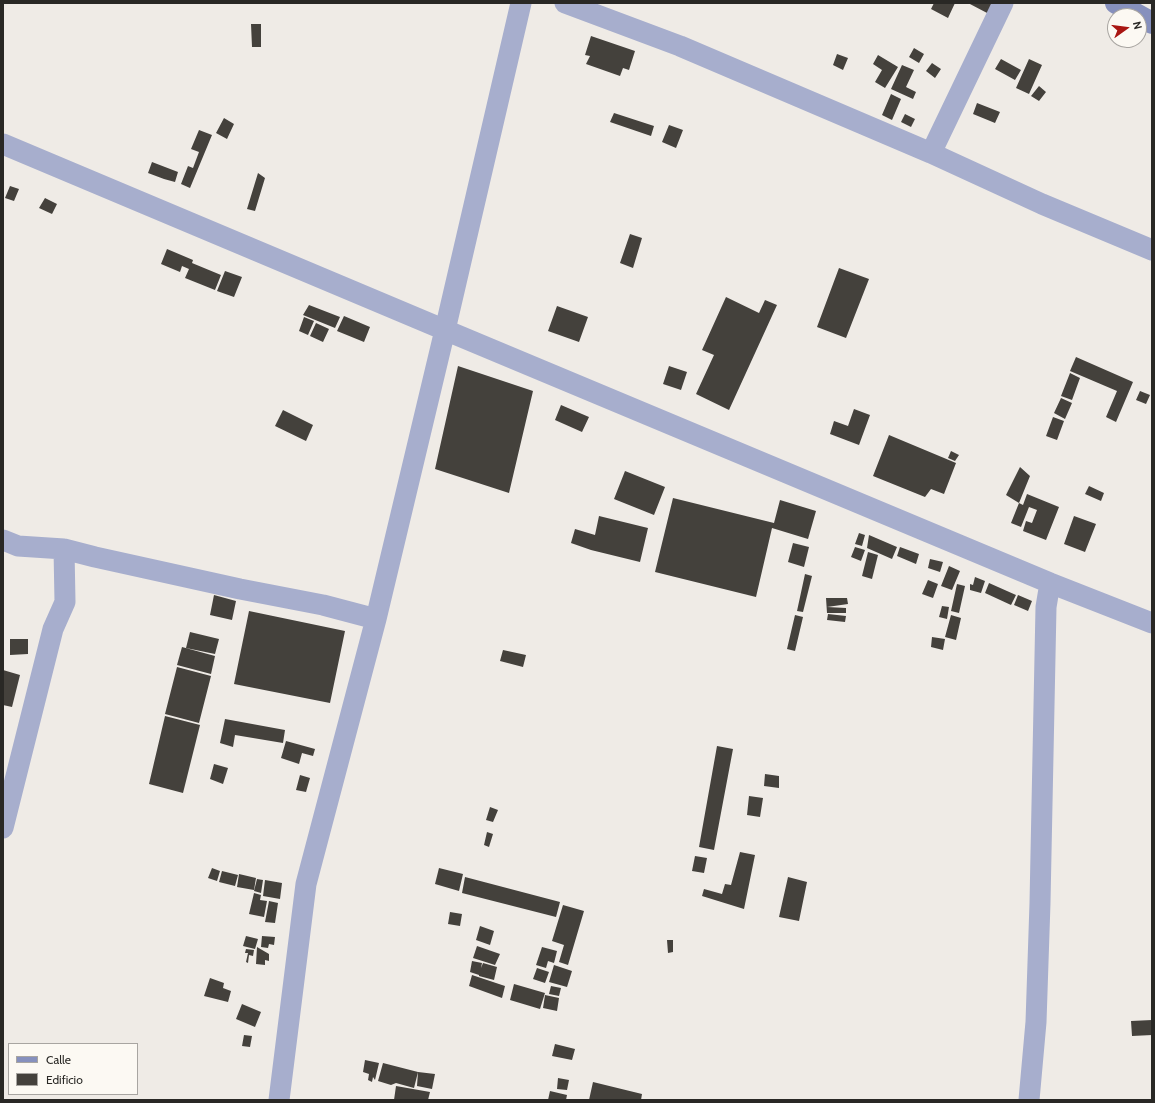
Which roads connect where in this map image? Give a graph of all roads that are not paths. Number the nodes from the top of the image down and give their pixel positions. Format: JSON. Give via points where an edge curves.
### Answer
{"nodes":[{"id":1,"x":521,"y":3,"type":"edge"},
{"id":2,"x":565,"y":3,"type":"edge"},
{"id":3,"x":1003,"y":3,"type":"edge"},
{"id":4,"x":1116,"y":3,"type":"edge"},
{"id":5,"x":1152,"y":23,"type":"edge"},
{"id":6,"x":3,"y":144,"type":"edge"},
{"id":7,"x":931,"y":153,"type":"junction"},
{"id":8,"x":1152,"y":250,"type":"edge"},
{"id":9,"x":445,"y":330,"type":"junction"},
{"id":10,"x":3,"y":540,"type":"edge"},
{"id":11,"x":64,"y":549,"type":"junction"},
{"id":12,"x":1050,"y":583,"type":"junction"},
{"id":13,"x":376,"y":619,"type":"junction"},
{"id":14,"x":1152,"y":623,"type":"edge"},
{"id":15,"x":3,"y":828,"type":"edge"},
{"id":16,"x":278,"y":1100,"type":"edge"},
{"id":17,"x":1029,"y":1100,"type":"edge"}],
"edges":[{"from":1,"to":9,"type":"street"},
{"from":2,"to":7,"type":"street","via":[[680,46]]},
{"from":3,"to":7,"type":"street"},
{"from":4,"to":5,"type":"main road"},
{"from":6,"to":9,"type":"street"},
{"from":7,"to":8,"type":"street","via":[[1042,204]]},
{"from":9,"to":12,"type":"street"},
{"from":9,"to":13,"type":"street"},
{"from":10,"to":11,"type":"street","via":[[18,546]]},
{"from":11,"to":13,"type":"street","via":[[323,605]]},
{"from":11,"to":15,"type":"street","via":[[65,602],[54,629]]},
{"from":12,"to":14,"type":"street"},
{"from":12,"to":17,"type":"street","via":[[1046,607],[1036,1022]]},
{"from":13,"to":16,"type":"street","via":[[306,884]]}]}
